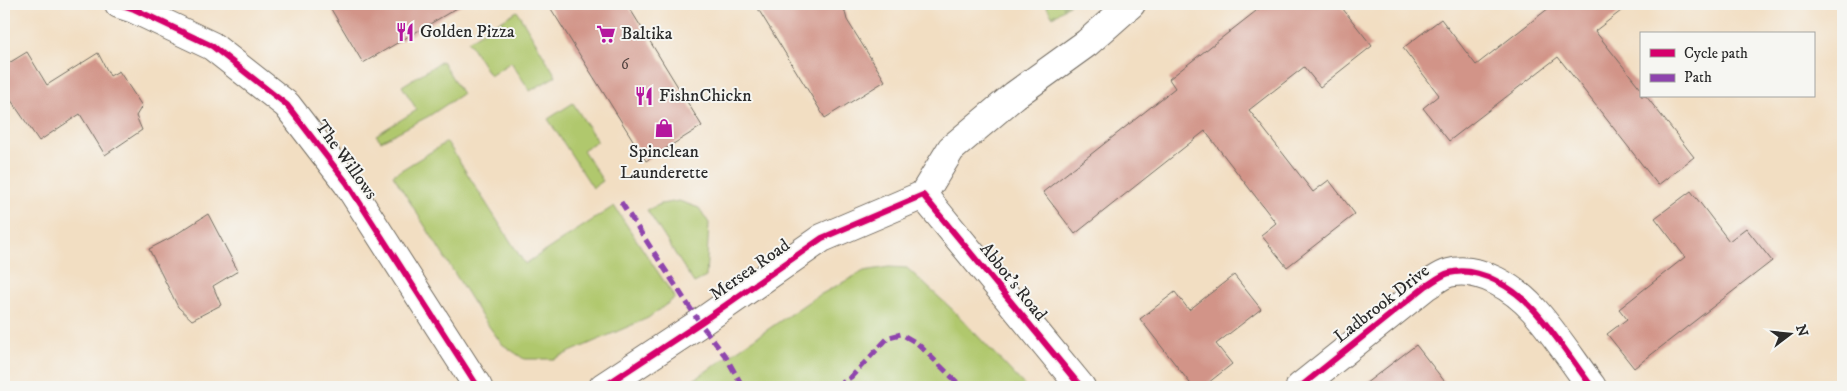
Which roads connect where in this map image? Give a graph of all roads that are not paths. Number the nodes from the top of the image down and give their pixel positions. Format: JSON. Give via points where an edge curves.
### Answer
{"nodes":[{"id":1,"x":1131,"y":4,"type":"edge"},
{"id":2,"x":129,"y":5,"type":"edge"},
{"id":3,"x":923,"y":195,"type":"junction"},
{"id":4,"x":478,"y":387,"type":"edge"},
{"id":5,"x":603,"y":387,"type":"edge"},
{"id":6,"x":1081,"y":387,"type":"edge"},
{"id":7,"x":1300,"y":387,"type":"edge"},
{"id":8,"x":1592,"y":387,"type":"edge"}],
"edges":[{"from":1,"to":3,"type":"street","via":[[1087,44],[1015,95],[951,150]]},
{"from":2,"to":4,"type":"street","name":"The Willows","via":[[212,46],[287,105],[348,183]]},
{"from":3,"to":5,"type":"street","name":"Mersea Road","via":[[822,238]]},
{"from":3,"to":6,"type":"street","name":"Abbot's Road"},
{"from":7,"to":8,"type":"street","name":"Ladbrook Drive","via":[[1426,286],[1448,273],[1465,271],[1485,276],[1512,291],[1534,310]]}]}
